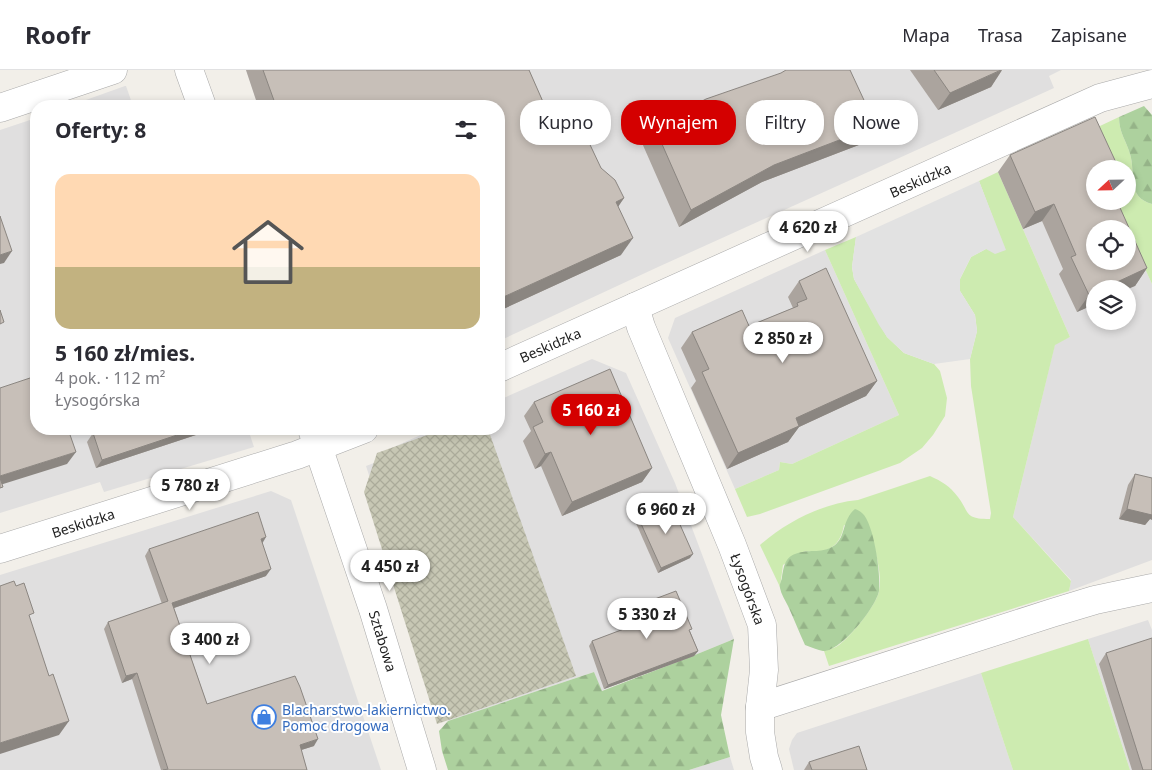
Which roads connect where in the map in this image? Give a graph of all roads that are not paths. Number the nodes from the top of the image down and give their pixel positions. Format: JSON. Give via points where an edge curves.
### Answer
{"nodes":[{"id":1,"x":114,"y":70,"type":"edge"},
{"id":2,"x":190,"y":70,"type":"edge"},
{"id":3,"x":1152,"y":84,"type":"edge"},
{"id":4,"x":200,"y":100,"type":"edge"},
{"id":5,"x":0,"y":108,"type":"edge"},
{"id":6,"x":635,"y":307,"type":"junction"},
{"id":7,"x":505,"y":365,"type":"edge"},
{"id":8,"x":332,"y":435,"type":"edge"},
{"id":9,"x":316,"y":438,"type":"edge"},
{"id":10,"x":0,"y":549,"type":"edge"},
{"id":11,"x":1152,"y":588,"type":"edge"},
{"id":12,"x":760,"y":707,"type":"junction"},
{"id":13,"x":422,"y":770,"type":"edge"},
{"id":14,"x":768,"y":770,"type":"edge"}],
"edges":[{"from":1,"to":5,"type":"street"},
{"from":2,"to":4,"type":"street"},
{"from":3,"to":6,"type":"street","name":"Beskidzka","via":[[1100,98]]},
{"from":6,"to":7,"type":"street","name":"Beskidzka"},
{"from":6,"to":12,"type":"street","name":"Łysogórska","via":[[762,626],[764,670]]},
{"from":8,"to":9,"type":"street","name":"Beskidzka"},
{"from":9,"to":10,"type":"street","name":"Beskidzka"},
{"from":9,"to":13,"type":"street","name":"Sztabowa","via":[[374,610]]},
{"from":11,"to":12,"type":"street","via":[[1052,613]]},
{"from":12,"to":14,"type":"street","name":"Łysogórska","via":[[760,732]]}]}
